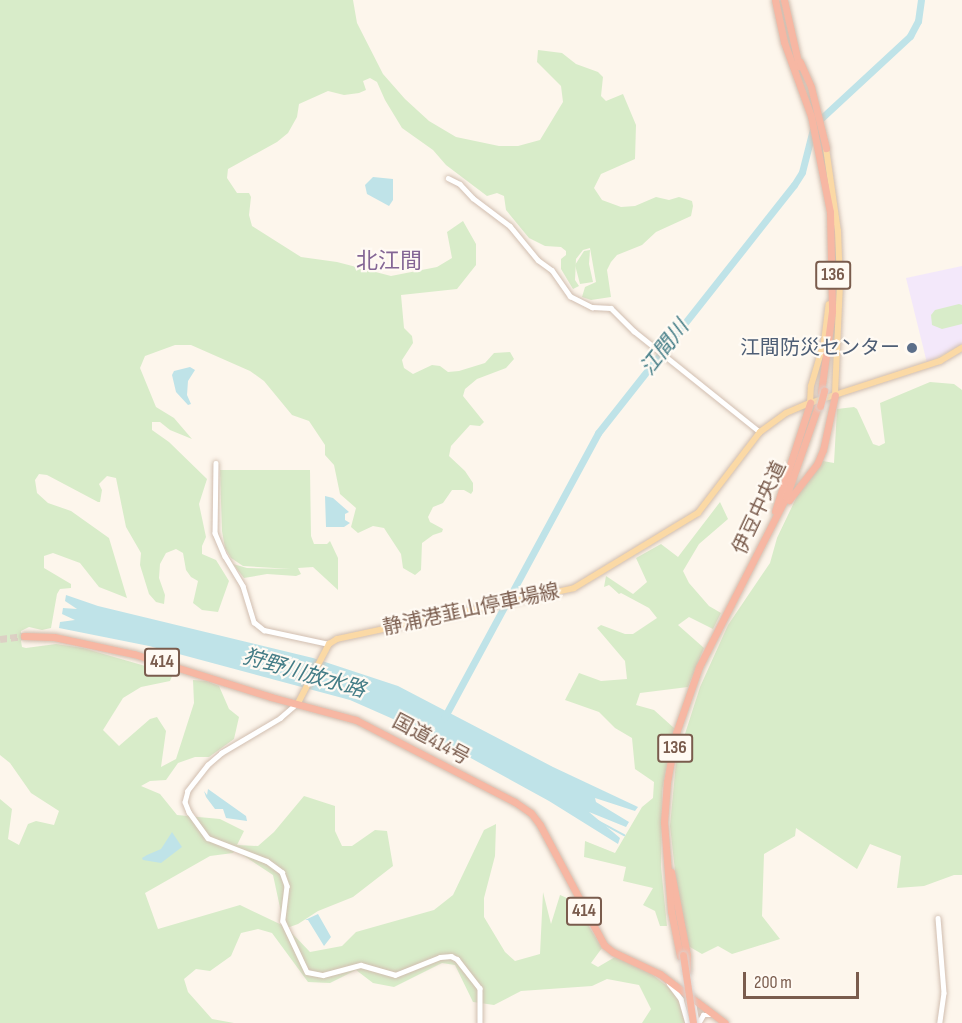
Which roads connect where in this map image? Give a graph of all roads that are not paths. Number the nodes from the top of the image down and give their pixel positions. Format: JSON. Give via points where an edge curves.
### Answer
{"nodes":[{"id":1,"x":775,"y":0,"type":"edge"},
{"id":2,"x":784,"y":0,"type":"edge"},
{"id":3,"x":791,"y":51,"type":"junction"},
{"id":4,"x":813,"y":117,"type":"junction"},
{"id":5,"x":826,"y":147,"type":"joint"},
{"id":6,"x":820,"y":155,"type":"junction"},
{"id":7,"x":448,"y":178,"type":"dead end"},
{"id":8,"x":962,"y":348,"type":"edge"},
{"id":9,"x":835,"y":395,"type":"junction"},
{"id":10,"x":810,"y":403,"type":"junction"},
{"id":11,"x":760,"y":432,"type":"junction"},
{"id":12,"x":216,"y":464,"type":"dead end"},
{"id":13,"x":771,"y":531,"type":"junction"},
{"id":14,"x":24,"y":636,"type":"tunnel mouth"},
{"id":15,"x":327,"y":647,"type":"junction"},
{"id":16,"x":300,"y":700,"type":"junction"},
{"id":17,"x":667,"y":857,"type":"junction"},
{"id":18,"x":938,"y":918,"type":"dead end"},
{"id":19,"x":664,"y":976,"type":"junction"},
{"id":20,"x":685,"y":982,"type":"junction"},
{"id":21,"x":674,"y":984,"type":"junction"},
{"id":22,"x":690,"y":998,"type":"junction"},
{"id":23,"x":714,"y":1016,"type":"junction"},
{"id":24,"x":480,"y":1023,"type":"edge"},
{"id":25,"x":693,"y":1023,"type":"edge"},
{"id":26,"x":725,"y":1023,"type":"edge"},
{"id":27,"x":940,"y":1023,"type":"edge"}],
"edges":[{"from":1,"to":3,"type":"highway","number":"136"},
{"from":2,"to":3,"type":"highway","number":"136"},
{"from":3,"to":4,"type":"highway","number":"136"},
{"from":3,"to":4,"type":"highway","via":[[808,78]]},
{"from":4,"to":5,"type":"highway"},
{"from":4,"to":6,"type":"highway","name":"伊豆中央道","number":"136"},
{"from":4,"to":6,"type":"highway","number":"136","via":[[814,143]]},
{"from":5,"to":9,"type":"main road","via":[[836,202],[839,254]]},
{"from":6,"to":10,"type":"main road","via":[[830,291],[824,342]]},
{"from":6,"to":13,"type":"highway","name":"伊豆中央道","number":"136","bridge":true,"via":[[830,212],[833,271],[823,391],[795,476]]},
{"from":7,"to":11,"type":"street","via":[[506,222],[538,260],[552,270],[570,297],[592,307],[611,308]]},
{"from":8,"to":9,"type":"main road","name":"静浦港韮山停車場線","via":[[940,361]]},
{"from":9,"to":10,"type":"main road","name":"静浦港韮山停車場線"},
{"from":9,"to":13,"type":"highway","via":[[817,464]]},
{"from":10,"to":11,"type":"main road","name":"静浦港韮山停車場線","via":[[786,413]]},
{"from":10,"to":13,"type":"highway"},
{"from":11,"to":15,"type":"main road","name":"静浦港韮山停車場線","via":[[692,518],[574,588],[368,631],[343,637]]},
{"from":12,"to":15,"type":"street","via":[[215,533],[243,586],[254,622],[264,630]]},
{"from":13,"to":17,"type":"highway","name":"伊豆中央道","number":"136","via":[[715,639],[685,712],[668,790]]},
{"from":14,"to":16,"type":"highway","name":"国道414号","number":"414","via":[[54,637],[134,654],[271,697]]},
{"from":15,"to":16,"type":"main road"},
{"from":16,"to":19,"type":"highway","name":"国道414号","number":"414","via":[[362,722],[524,807],[540,825],[604,945]]},
{"from":16,"to":24,"type":"street","via":[[281,718],[222,753],[200,772],[186,796],[189,812],[208,838],[267,861],[282,872],[287,886],[283,921],[307,972],[323,975],[361,965],[395,975],[451,956],[458,959],[480,988]]},
{"from":17,"to":20,"type":"highway","via":[[669,919]]},
{"from":17,"to":22,"type":"highway"},
{"from":17,"to":25,"type":"highway","name":"伊豆中央道","number":"136","bridge":true},
{"from":18,"to":27,"type":"street","via":[[944,993]]},
{"from":19,"to":21,"type":"highway","name":"国道414号","number":"414"},
{"from":19,"to":25,"type":"street"},
{"from":20,"to":21,"type":"highway"},
{"from":20,"to":22,"type":"highway"},
{"from":21,"to":22,"type":"highway","name":"国道414号","number":"414"},
{"from":22,"to":23,"type":"highway","name":"国道414号","number":"414"},
{"from":22,"to":25,"type":"street"},
{"from":23,"to":25,"type":"street","via":[[703,1015]]},
{"from":23,"to":26,"type":"highway","name":"国道414号","number":"414"}]}
